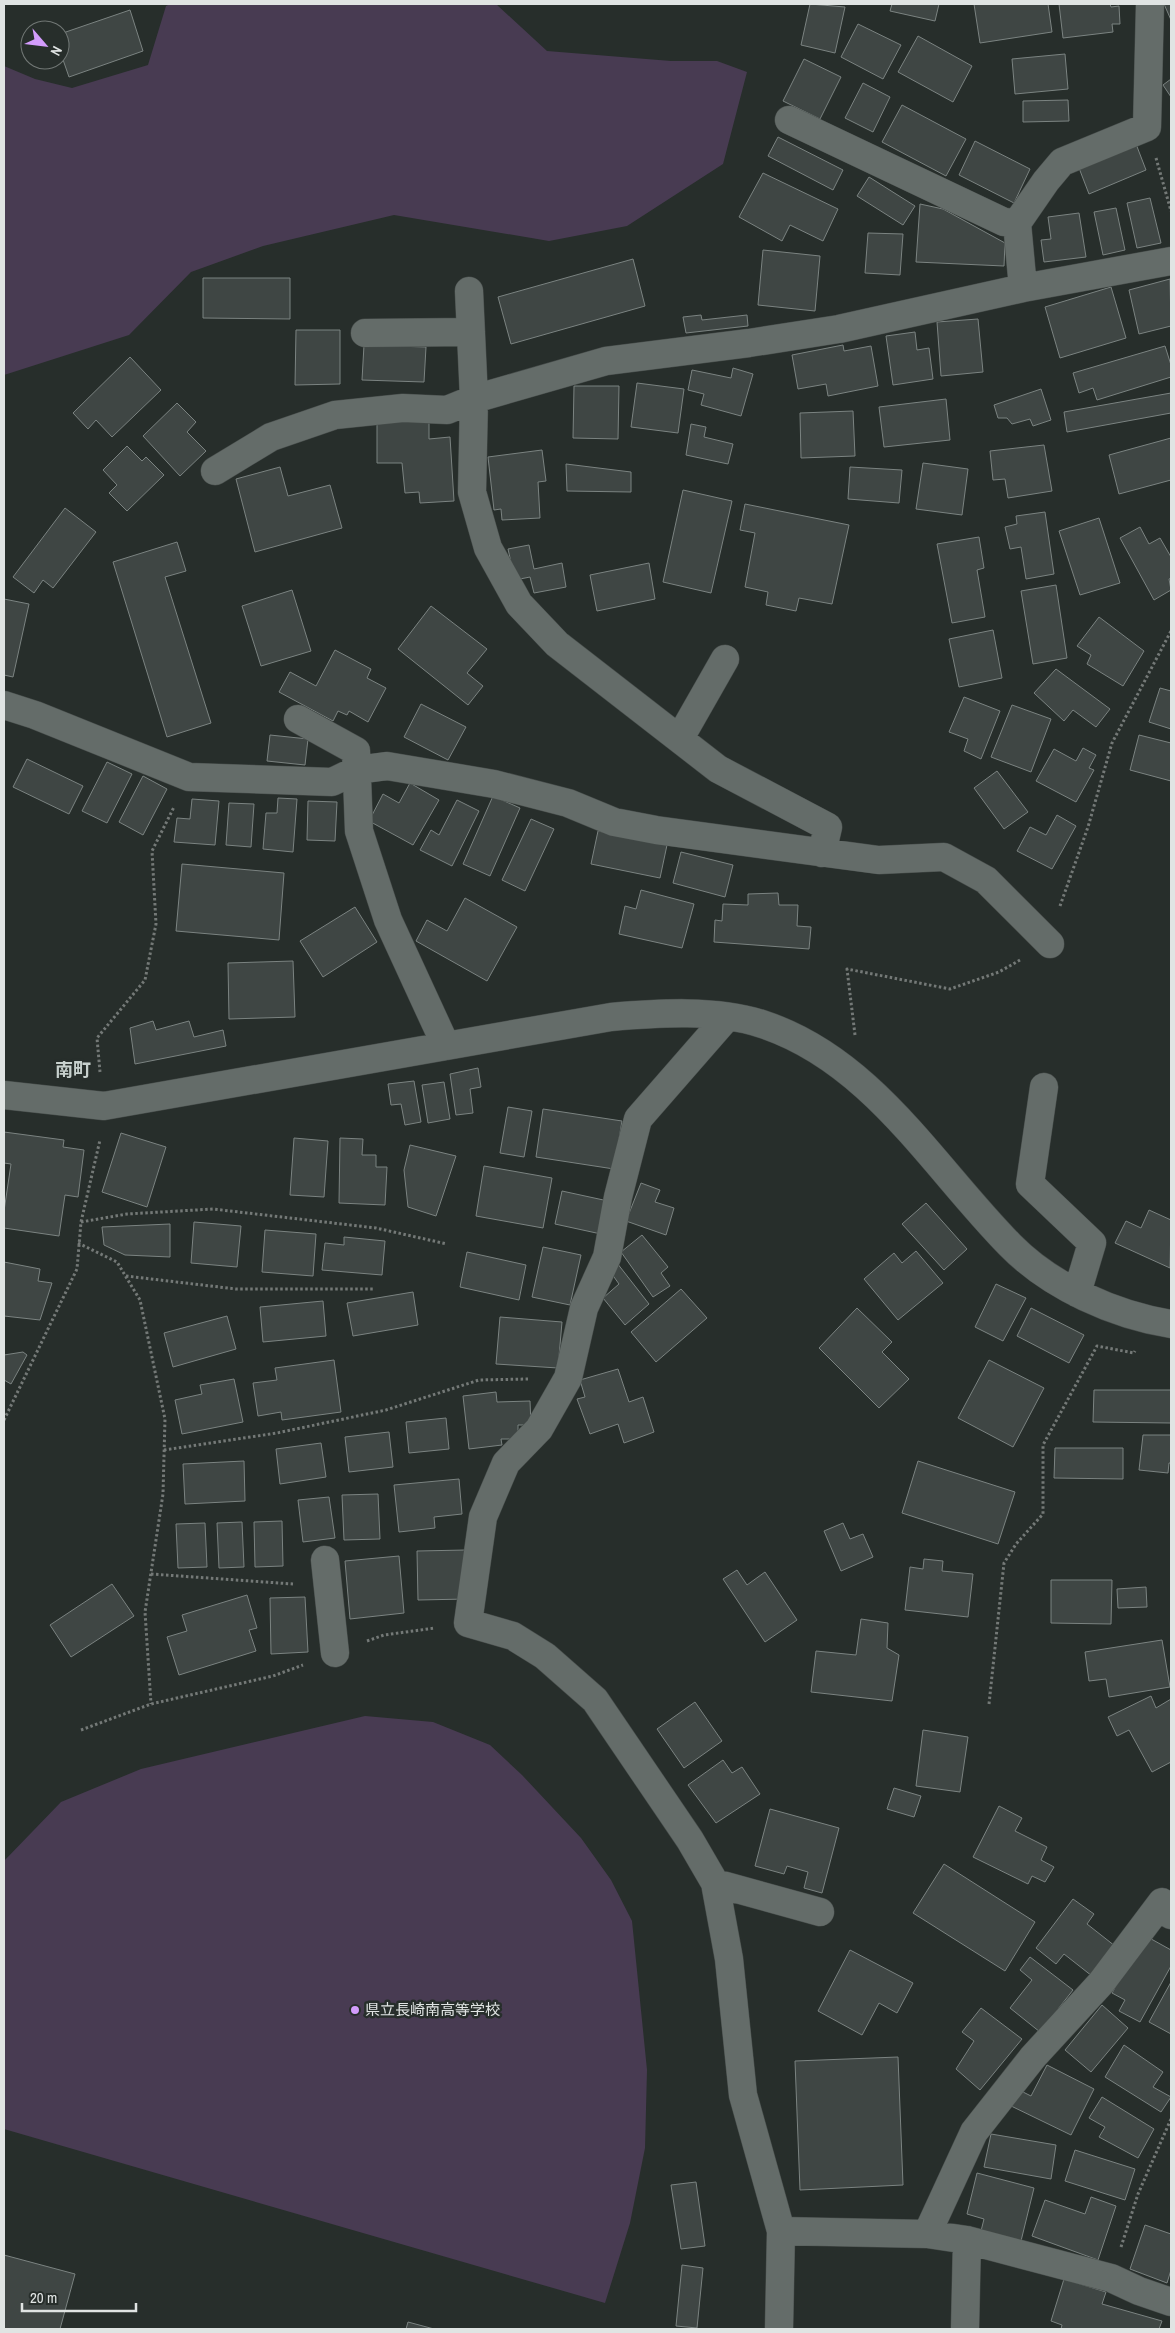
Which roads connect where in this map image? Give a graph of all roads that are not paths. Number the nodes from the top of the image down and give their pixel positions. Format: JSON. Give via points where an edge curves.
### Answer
{"nodes":[{"id":1,"x":1150,"y":4,"type":"edge"},
{"id":2,"x":789,"y":120,"type":"dead end"},
{"id":3,"x":1017,"y":223,"type":"junction"},
{"id":4,"x":1171,"y":262,"type":"edge"},
{"id":5,"x":1023,"y":288,"type":"junction"},
{"id":6,"x":469,"y":292,"type":"dead end"},
{"id":7,"x":471,"y":332,"type":"junction"},
{"id":8,"x":365,"y":333,"type":"dead end"},
{"id":9,"x":474,"y":399,"type":"junction"},
{"id":10,"x":215,"y":471,"type":"dead end"},
{"id":11,"x":724,"y":659,"type":"dead end"},
{"id":12,"x":4,"y":705,"type":"edge"},
{"id":13,"x":298,"y":719,"type":"dead end"},
{"id":14,"x":680,"y":738,"type":"junction"},
{"id":15,"x":357,"y":770,"type":"junction"},
{"id":16,"x":822,"y":853,"type":"junction"},
{"id":17,"x":1050,"y":944,"type":"dead end"},
{"id":18,"x":727,"y":1018,"type":"junction"},
{"id":19,"x":446,"y":1046,"type":"junction"},
{"id":20,"x":1044,"y":1087,"type":"dead end"},
{"id":21,"x":4,"y":1095,"type":"edge"},
{"id":22,"x":1077,"y":1293,"type":"junction"},
{"id":23,"x":1161,"y":1323,"type":"edge"},
{"id":24,"x":326,"y":1573,"type":"road end"},
{"id":25,"x":335,"y":1653,"type":"road end"},
{"id":26,"x":715,"y":1883,"type":"junction"},
{"id":27,"x":820,"y":1912,"type":"dead end"},
{"id":28,"x":1171,"y":1915,"type":"edge"},
{"id":29,"x":781,"y":2231,"type":"junction"},
{"id":30,"x":927,"y":2234,"type":"junction"},
{"id":31,"x":968,"y":2240,"type":"junction"},
{"id":32,"x":1171,"y":2302,"type":"edge"},
{"id":33,"x":779,"y":2329,"type":"edge"},
{"id":34,"x":965,"y":2329,"type":"edge"}],
"edges":[{"from":1,"to":3,"type":"street","via":[[1148,127],[1062,162]]},
{"from":2,"to":3,"type":"street","via":[[1004,222]]},
{"from":3,"to":5,"type":"street"},
{"from":4,"to":5,"type":"street"},
{"from":5,"to":9,"type":"street","via":[[839,329],[606,360]]},
{"from":6,"to":7,"type":"street"},
{"from":7,"to":8,"type":"street"},
{"from":7,"to":9,"type":"street"},
{"from":9,"to":10,"type":"street","via":[[447,410],[403,408],[335,415],[271,437]]},
{"from":9,"to":14,"type":"street","via":[[472,492],[488,548],[518,604],[557,644]]},
{"from":11,"to":14,"type":"street"},
{"from":12,"to":15,"type":"street","via":[[189,776],[332,782]]},
{"from":13,"to":15,"type":"street","via":[[356,751]]},
{"from":14,"to":16,"type":"street","via":[[718,769],[828,827]]},
{"from":15,"to":16,"type":"street","via":[[387,766],[494,784],[568,803],[614,822]]},
{"from":15,"to":19,"type":"street","via":[[359,831],[388,920]]},
{"from":16,"to":17,"type":"street","via":[[879,860],[944,857],[986,880]]},
{"from":18,"to":19,"type":"street","via":[[663,1013],[611,1017]]},
{"from":18,"to":22,"type":"street","via":[[762,1024],[815,1049],[860,1080],[902,1122],[1012,1247]]},
{"from":18,"to":26,"type":"street","via":[[638,1119],[607,1257],[584,1308],[568,1378],[539,1429],[506,1462],[483,1517],[468,1623],[513,1636],[545,1656],[595,1700],[685,1832]]},
{"from":19,"to":21,"type":"street","via":[[104,1106]]},
{"from":20,"to":22,"type":"street","via":[[1030,1184],[1092,1244]]},
{"from":22,"to":23,"type":"street","via":[[1113,1310]]},
{"from":24,"to":25,"type":"street"},
{"from":26,"to":27,"type":"street"},
{"from":26,"to":29,"type":"street","via":[[729,1959],[743,2095]]},
{"from":28,"to":30,"type":"street","via":[[1162,1902],[1102,1983],[1033,2057],[974,2132]]},
{"from":29,"to":30,"type":"street"},
{"from":29,"to":33,"type":"street"},
{"from":30,"to":31,"type":"street"},
{"from":31,"to":32,"type":"street","via":[[1111,2278]]},
{"from":31,"to":34,"type":"street"}]}
